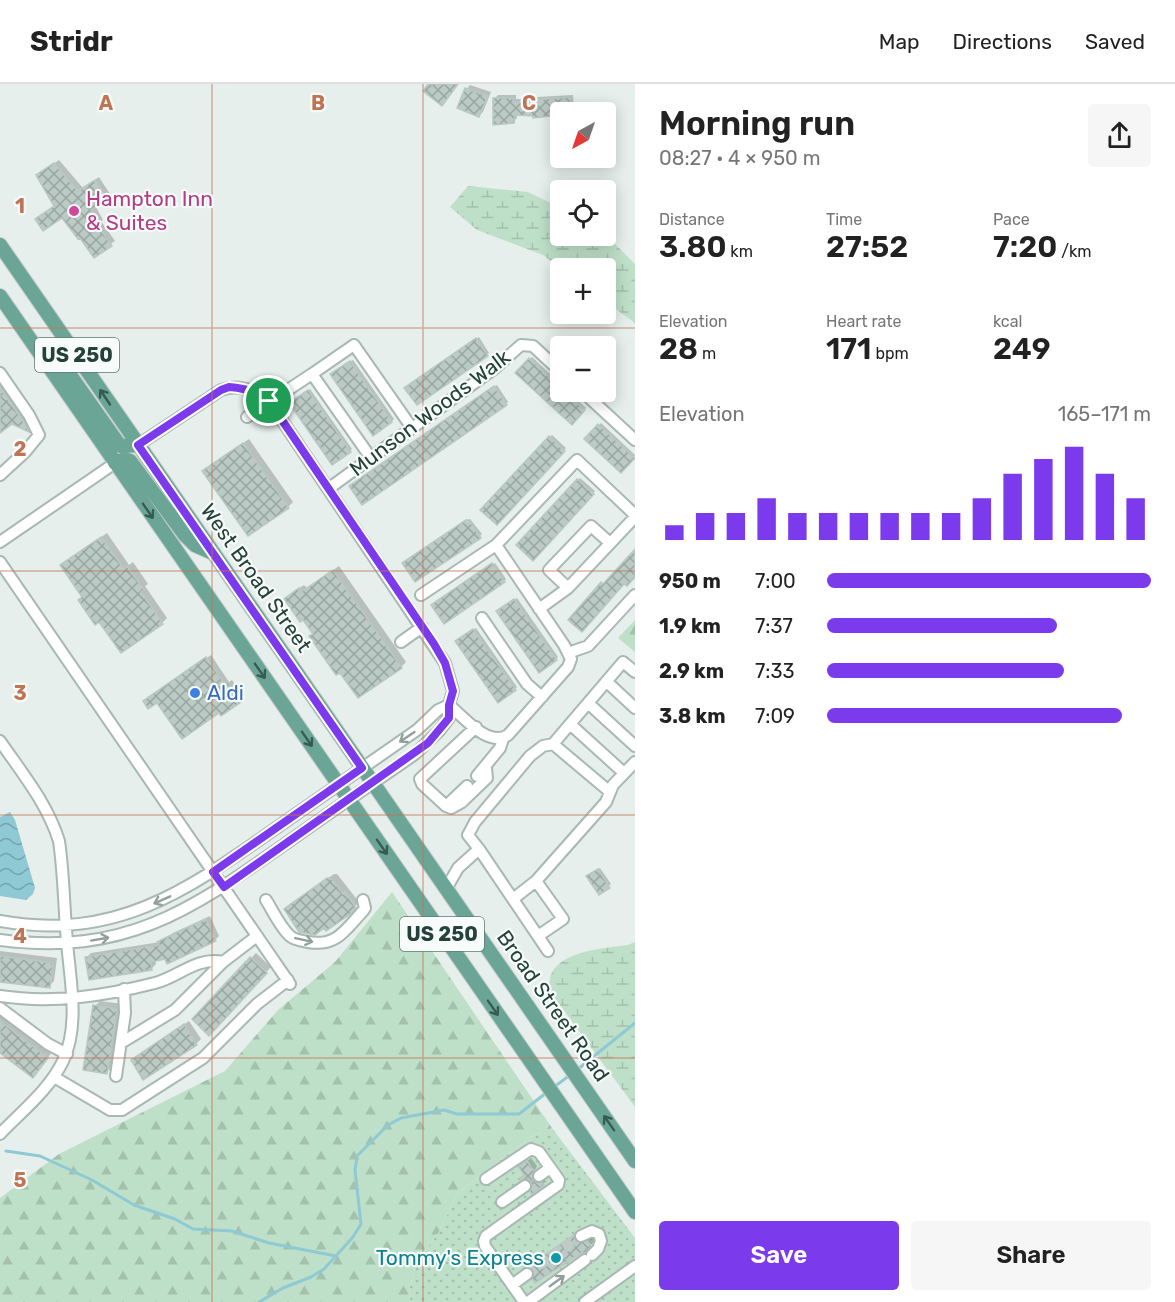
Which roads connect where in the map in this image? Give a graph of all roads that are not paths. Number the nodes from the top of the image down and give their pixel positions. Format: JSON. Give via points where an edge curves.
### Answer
{"nodes":[{"id":1,"x":0,"y":245,"type":"edge"},
{"id":2,"x":0,"y":296,"type":"edge"},
{"id":3,"x":33,"y":345,"type":"junction"},
{"id":4,"x":550,"y":362,"type":"edge"},
{"id":5,"x":0,"y":373,"type":"edge"},
{"id":6,"x":312,"y":374,"type":"junction"},
{"id":7,"x":269,"y":401,"type":"junction"},
{"id":8,"x":593,"y":402,"type":"edge"},
{"id":9,"x":247,"y":417,"type":"dead end"},
{"id":10,"x":412,"y":428,"type":"junction"},
{"id":11,"x":635,"y":440,"type":"edge"},
{"id":12,"x":138,"y":445,"type":"junction"},
{"id":13,"x":371,"y":458,"type":"junction"},
{"id":14,"x":115,"y":463,"type":"junction"},
{"id":15,"x":0,"y":475,"type":"edge"},
{"id":16,"x":328,"y":489,"type":"junction"},
{"id":17,"x":635,"y":516,"type":"edge"},
{"id":18,"x":0,"y":542,"type":"edge"},
{"id":19,"x":610,"y":543,"type":"junction"},
{"id":20,"x":496,"y":545,"type":"junction"},
{"id":21,"x":214,"y":553,"type":"junction"},
{"id":22,"x":0,"y":562,"type":"edge"},
{"id":23,"x":568,"y":588,"type":"junction"},
{"id":24,"x":421,"y":595,"type":"dead end"},
{"id":25,"x":635,"y":595,"type":"edge"},
{"id":26,"x":539,"y":609,"type":"junction"},
{"id":27,"x":482,"y":618,"type":"dead end"},
{"id":28,"x":422,"y":627,"type":"junction"},
{"id":29,"x":401,"y":642,"type":"dead end"},
{"id":30,"x":568,"y":652,"type":"junction"},
{"id":31,"x":635,"y":672,"type":"edge"},
{"id":32,"x":607,"y":682,"type":"junction"},
{"id":33,"x":542,"y":697,"type":"junction"},
{"id":34,"x":588,"y":703,"type":"junction"},
{"id":35,"x":449,"y":705,"type":"junction"},
{"id":36,"x":635,"y":708,"type":"edge"},
{"id":37,"x":570,"y":724,"type":"junction"},
{"id":38,"x":476,"y":727,"type":"junction"},
{"id":39,"x":503,"y":739,"type":"junction"},
{"id":40,"x":0,"y":741,"type":"edge"},
{"id":41,"x":553,"y":744,"type":"junction"},
{"id":42,"x":635,"y":746,"type":"edge"},
{"id":43,"x":635,"y":762,"type":"edge"},
{"id":44,"x":362,"y":768,"type":"junction"},
{"id":45,"x":624,"y":773,"type":"junction"},
{"id":46,"x":373,"y":783,"type":"junction"},
{"id":47,"x":338,"y":785,"type":"junction"},
{"id":48,"x":467,"y":786,"type":"dead end"},
{"id":49,"x":610,"y":792,"type":"junction"},
{"id":50,"x":349,"y":799,"type":"junction"},
{"id":51,"x":446,"y":806,"type":"junction"},
{"id":52,"x":479,"y":849,"type":"junction"},
{"id":53,"x":213,"y":872,"type":"junction"},
{"id":54,"x":536,"y":881,"type":"junction"},
{"id":55,"x":224,"y":887,"type":"junction"},
{"id":56,"x":446,"y":889,"type":"junction"},
{"id":57,"x":513,"y":899,"type":"junction"},
{"id":58,"x":266,"y":900,"type":"dead end"},
{"id":59,"x":363,"y":900,"type":"dead end"},
{"id":60,"x":0,"y":921,"type":"edge"},
{"id":61,"x":66,"y":925,"type":"junction"},
{"id":62,"x":478,"y":934,"type":"joint"},
{"id":63,"x":257,"y":936,"type":"junction"},
{"id":64,"x":538,"y":936,"type":"junction"},
{"id":65,"x":0,"y":940,"type":"edge"},
{"id":66,"x":67,"y":943,"type":"junction"},
{"id":67,"x":548,"y":951,"type":"dead end"},
{"id":68,"x":223,"y":962,"type":"junction"},
{"id":69,"x":124,"y":989,"type":"junction"},
{"id":70,"x":0,"y":996,"type":"edge"},
{"id":71,"x":72,"y":998,"type":"junction"},
{"id":72,"x":0,"y":1008,"type":"edge"},
{"id":73,"x":121,"y":1042,"type":"junction"},
{"id":74,"x":66,"y":1054,"type":"junction"},
{"id":75,"x":116,"y":1076,"type":"dead end"},
{"id":76,"x":54,"y":1077,"type":"junction"},
{"id":77,"x":0,"y":1134,"type":"edge"},
{"id":78,"x":635,"y":1161,"type":"edge"},
{"id":79,"x":550,"y":1168,"type":"junction"},
{"id":80,"x":538,"y":1176,"type":"dead end"},
{"id":81,"x":486,"y":1179,"type":"dead end"},
{"id":82,"x":525,"y":1186,"type":"dead end"},
{"id":83,"x":502,"y":1202,"type":"dead end"},
{"id":84,"x":635,"y":1212,"type":"edge"},
{"id":85,"x":581,"y":1236,"type":"dead end"},
{"id":86,"x":635,"y":1266,"type":"edge"},
{"id":87,"x":527,"y":1274,"type":"tunnel mouth"},
{"id":88,"x":512,"y":1285,"type":"junction"},
{"id":89,"x":526,"y":1302,"type":"edge"},
{"id":90,"x":585,"y":1302,"type":"edge"}],
"edges":[{"from":12,"to":1,"type":"main road","name":"West Broad Street","number":"US 250","one_way":true},
{"from":2,"to":3,"type":"main road","number":"US 250"},
{"from":3,"to":12,"type":"main road","via":[[58,358],[120,446]]},
{"from":3,"to":14,"type":"main road","number":"US 250"},
{"from":4,"to":10,"type":"street","name":"Munson Woods Walk","via":[[533,346],[521,345]]},
{"from":5,"to":15,"type":"street","via":[[39,435]]},
{"from":6,"to":7,"type":"street"},
{"from":6,"to":10,"type":"street","via":[[354,345]]},
{"from":6,"to":13,"type":"street"},
{"from":7,"to":9,"type":"street"},
{"from":7,"to":12,"type":"street","via":[[261,394],[229,387]]},
{"from":7,"to":16,"type":"street"},
{"from":8,"to":11,"type":"street"},
{"from":10,"to":13,"type":"street","name":"Munson Woods Walk"},
{"from":12,"to":21,"type":"main road","name":"West Broad Street","number":"US 250"},
{"from":13,"to":16,"type":"street","name":"Munson Woods Walk"},
{"from":14,"to":18,"type":"street"},
{"from":14,"to":21,"type":"main road","via":[[130,461],[185,535],[195,545]]},
{"from":14,"to":47,"type":"main road","number":"US 250","one_way":true},
{"from":16,"to":28,"type":"street"},
{"from":17,"to":19,"type":"street"},
{"from":17,"to":20,"type":"street","via":[[577,460]]},
{"from":19,"to":23,"type":"street"},
{"from":19,"to":23,"type":"street","via":[[591,526],[549,570]]},
{"from":20,"to":24,"type":"street"},
{"from":20,"to":26,"type":"street"},
{"from":21,"to":44,"type":"main road","name":"West Broad Street","number":"US 250"},
{"from":22,"to":53,"type":"street"},
{"from":23,"to":26,"type":"street"},
{"from":25,"to":30,"type":"street","via":[[588,646]]},
{"from":26,"to":30,"type":"street"},
{"from":27,"to":33,"type":"street","via":[[527,684]]},
{"from":28,"to":29,"type":"street"},
{"from":28,"to":35,"type":"street","via":[[451,679]]},
{"from":30,"to":33,"type":"street","via":[[568,668]]},
{"from":31,"to":32,"type":"street","via":[[623,662]]},
{"from":32,"to":34,"type":"street"},
{"from":32,"to":36,"type":"street"},
{"from":33,"to":39,"type":"street"},
{"from":34,"to":37,"type":"street"},
{"from":34,"to":42,"type":"street"},
{"from":35,"to":38,"type":"street"},
{"from":35,"to":44,"type":"street","one_way":true},
{"from":35,"to":46,"type":"street","via":[[449,718],[428,743]]},
{"from":37,"to":41,"type":"street"},
{"from":37,"to":45,"type":"street"},
{"from":38,"to":39,"type":"street","via":[[486,736]]},
{"from":38,"to":51,"type":"street","via":[[420,779]]},
{"from":39,"to":51,"type":"street","via":[[482,772],[487,778],[455,807]]},
{"from":40,"to":61,"type":"street","via":[[54,825],[62,859]]},
{"from":41,"to":49,"type":"street"},
{"from":41,"to":52,"type":"street","via":[[530,756],[475,822],[468,835]]},
{"from":43,"to":45,"type":"street"},
{"from":44,"to":46,"type":"main road","name":"West Broad Street","number":"US 250"},
{"from":44,"to":47,"type":"street"},
{"from":45,"to":49,"type":"street"},
{"from":46,"to":50,"type":"street"},
{"from":46,"to":56,"type":"main road","name":"West Broad Street","number":"US 250"},
{"from":47,"to":50,"type":"main road","number":"US 250"},
{"from":47,"to":53,"type":"street"},
{"from":48,"to":51,"type":"street"},
{"from":49,"to":54,"type":"street","via":[[606,802]]},
{"from":50,"to":55,"type":"street"},
{"from":50,"to":84,"type":"main road","number":"US 250","one_way":true},
{"from":52,"to":56,"type":"street","via":[[458,868]]},
{"from":52,"to":57,"type":"street"},
{"from":53,"to":55,"type":"street"},
{"from":53,"to":61,"type":"street","one_way":true,"via":[[170,897],[130,913]]},
{"from":54,"to":57,"type":"street"},
{"from":54,"to":64,"type":"street","via":[[563,919]]},
{"from":55,"to":63,"type":"street"},
{"from":66,"to":55,"type":"street","one_way":true,"via":[[148,926]]},
{"from":56,"to":62,"type":"main road","name":"West Broad Street","number":"US 250"},
{"from":57,"to":64,"type":"street"},
{"from":58,"to":59,"type":"street","one_way":true,"via":[[290,936],[319,943],[338,937],[363,911]]},
{"from":60,"to":61,"type":"street"},
{"from":61,"to":66,"type":"street"},
{"from":78,"to":62,"type":"main road","name":"Broad Street Road","number":"US 250","one_way":true},
{"from":63,"to":68,"type":"street"},
{"from":63,"to":76,"type":"street","via":[[289,982],[257,1004],[203,1058],[122,1110],[110,1110]]},
{"from":64,"to":67,"type":"street"},
{"from":65,"to":66,"type":"street"},
{"from":66,"to":71,"type":"street"},
{"from":68,"to":69,"type":"street","via":[[207,960],[164,980]]},
{"from":68,"to":73,"type":"street","via":[[175,1010]]},
{"from":69,"to":71,"type":"street"},
{"from":69,"to":73,"type":"street"},
{"from":70,"to":71,"type":"street"},
{"from":71,"to":74,"type":"street"},
{"from":72,"to":74,"type":"street"},
{"from":73,"to":75,"type":"street"},
{"from":74,"to":76,"type":"street"},
{"from":76,"to":77,"type":"street"},
{"from":79,"to":80,"type":"street"},
{"from":79,"to":81,"type":"street","via":[[539,1152],[531,1149]]},
{"from":79,"to":88,"type":"street","via":[[559,1180],[558,1185],[484,1241]]},
{"from":82,"to":83,"type":"street"},
{"from":89,"to":85,"type":"street","one_way":true,"via":[[598,1249],[599,1234],[592,1231]]},
{"from":86,"to":90,"type":"street"},
{"from":87,"to":88,"type":"street"},
{"from":88,"to":89,"type":"street"}]}
